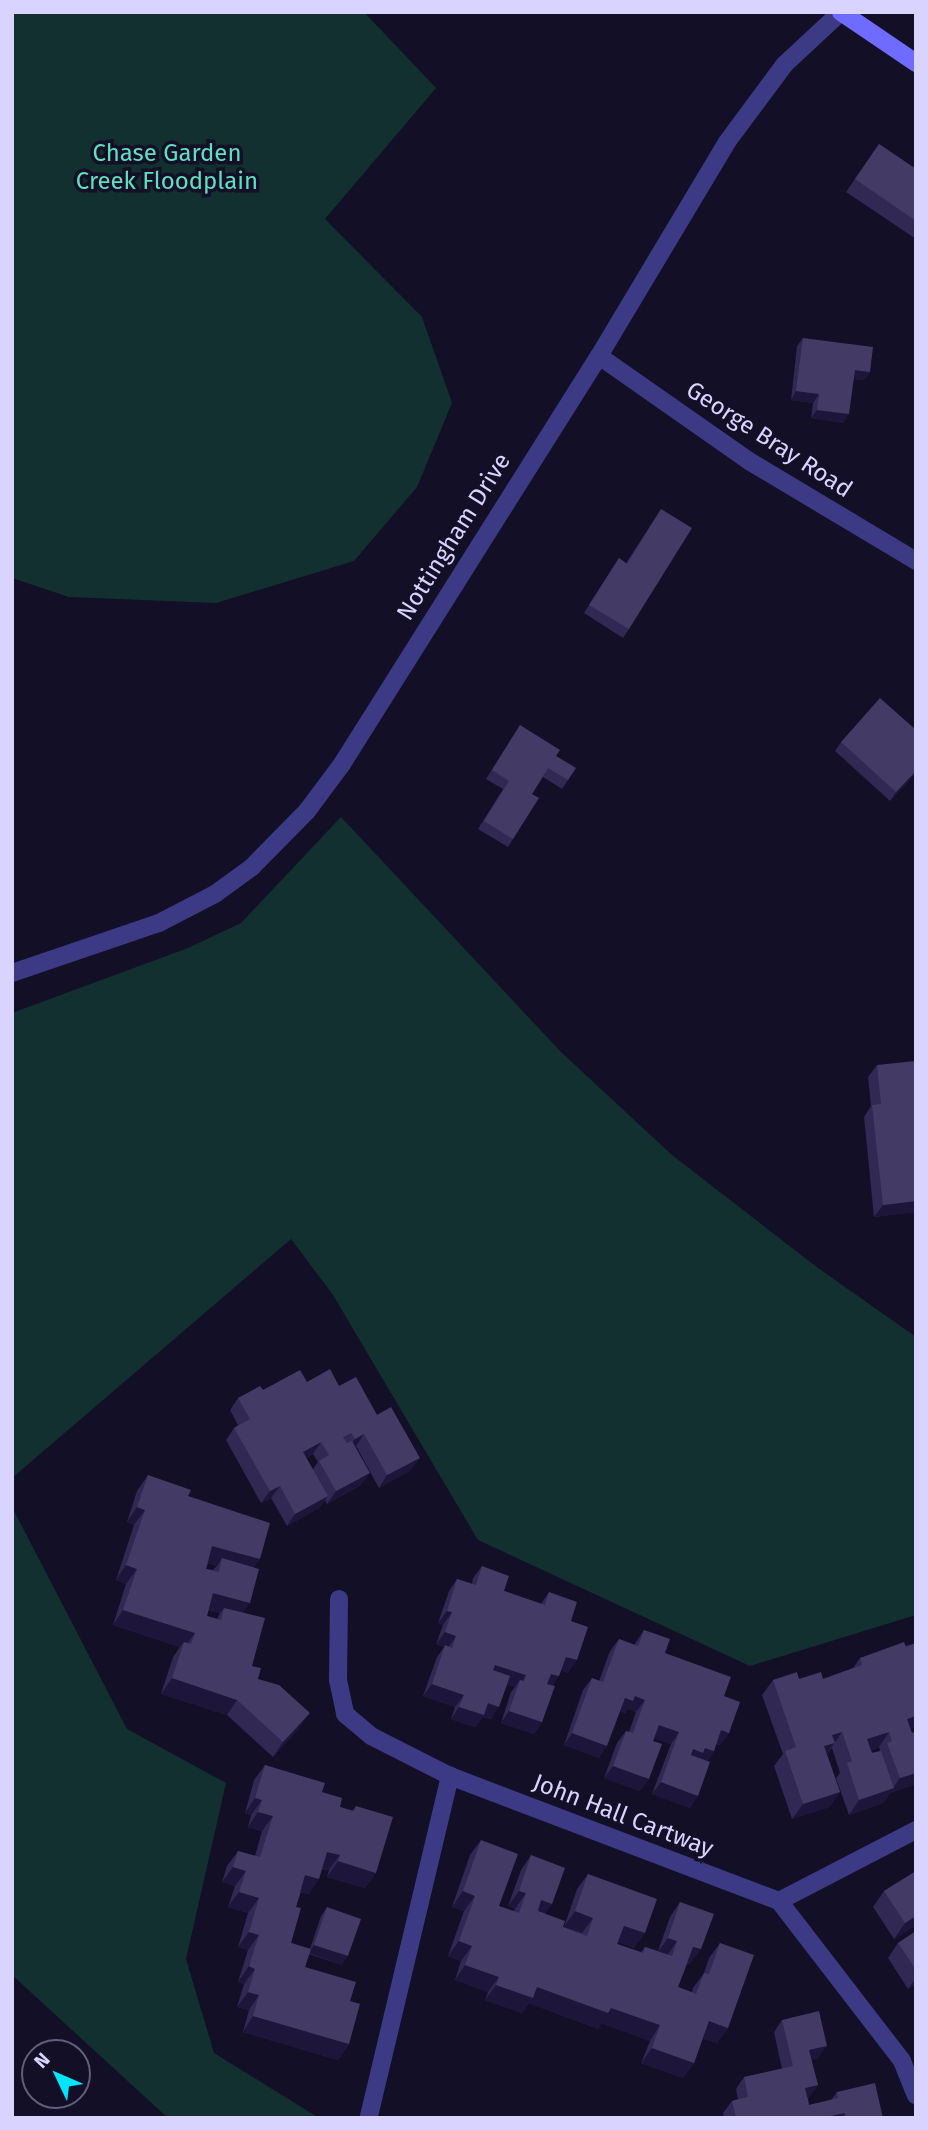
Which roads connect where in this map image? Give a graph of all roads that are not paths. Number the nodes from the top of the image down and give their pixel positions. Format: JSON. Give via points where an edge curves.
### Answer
{"nodes":[{"id":1,"x":841,"y":12,"type":"edge"},
{"id":2,"x":916,"y":63,"type":"edge"},
{"id":3,"x":599,"y":356,"type":"junction"},
{"id":4,"x":916,"y":561,"type":"edge"},
{"id":5,"x":12,"y":973,"type":"edge"},
{"id":6,"x":340,"y":1599,"type":"dead end"},
{"id":7,"x":450,"y":1776,"type":"junction"},
{"id":8,"x":916,"y":1830,"type":"edge"},
{"id":9,"x":779,"y":1901,"type":"junction"},
{"id":10,"x":916,"y":2095,"type":"edge"},
{"id":11,"x":369,"y":2116,"type":"edge"}],
"edges":[{"from":1,"to":2,"type":"street"},
{"from":1,"to":3,"type":"street","name":"Nottingham Drive","via":[[785,64],[727,142]]},
{"from":3,"to":4,"type":"street","name":"George Bray Road","via":[[749,461]]},
{"from":3,"to":5,"type":"street","name":"Nottingham Drive","via":[[342,764],[307,811],[252,867],[215,894],[159,923]]},
{"from":6,"to":7,"type":"street","name":"John Hall Cartway","via":[[338,1680],[345,1714],[371,1736]]},
{"from":7,"to":9,"type":"street","name":"John Hall Cartway"},
{"from":7,"to":11,"type":"street"},
{"from":8,"to":9,"type":"street"},
{"from":9,"to":10,"type":"street","via":[[902,2062]]}]}
